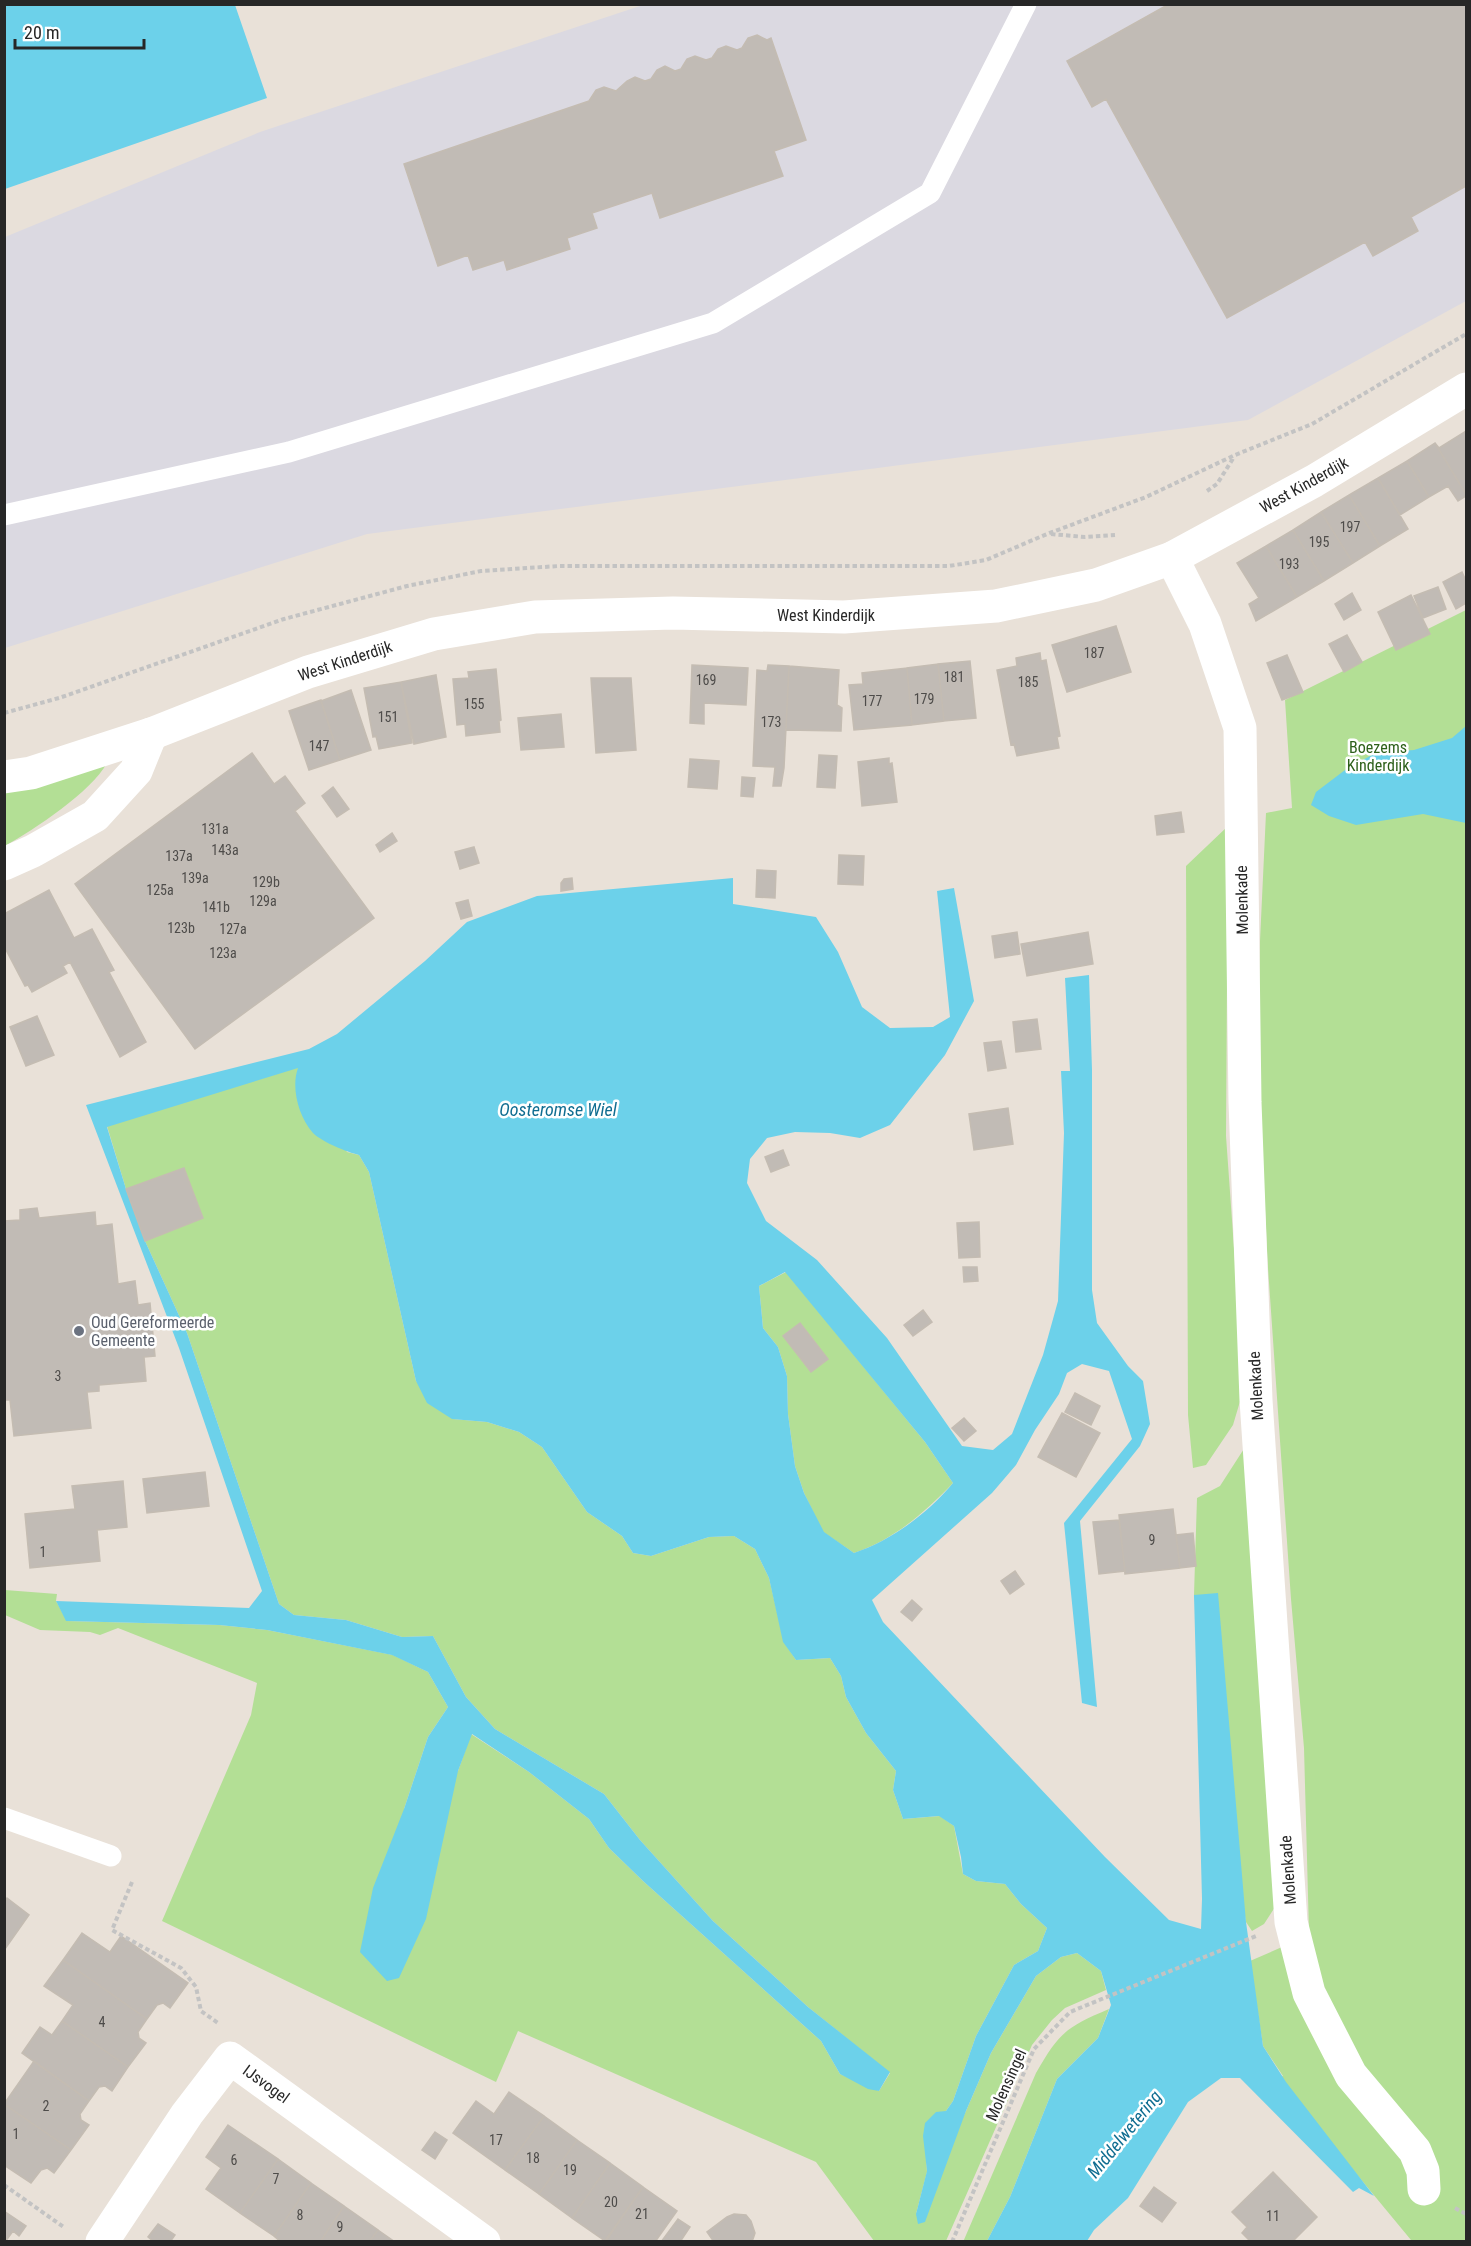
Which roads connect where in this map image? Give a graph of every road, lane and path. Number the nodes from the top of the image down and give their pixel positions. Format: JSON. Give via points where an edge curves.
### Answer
{"nodes":[{"id":1,"x":1026,"y":4,"type":"edge"},
{"id":2,"x":1467,"y":334,"type":"edge"},
{"id":3,"x":1467,"y":389,"type":"edge"},
{"id":4,"x":4,"y":515,"type":"edge"},
{"id":5,"x":1116,"y":535,"type":"dead end"},
{"id":6,"x":1172,"y":558,"type":"junction"},
{"id":7,"x":151,"y":734,"type":"junction"},
{"id":8,"x":4,"y":777,"type":"edge"},
{"id":9,"x":4,"y":864,"type":"edge"},
{"id":10,"x":4,"y":1818,"type":"edge"},
{"id":11,"x":111,"y":1856,"type":"dead end"},
{"id":12,"x":130,"y":1888,"type":"dead end"},
{"id":13,"x":1256,"y":1936,"type":"dead end"},
{"id":14,"x":221,"y":2025,"type":"dead end"},
{"id":15,"x":4,"y":2185,"type":"edge"},
{"id":16,"x":1424,"y":2189,"type":"dead end"},
{"id":17,"x":66,"y":2229,"type":"dead end"},
{"id":18,"x":102,"y":2241,"type":"edge"},
{"id":19,"x":484,"y":2241,"type":"edge"},
{"id":20,"x":952,"y":2241,"type":"edge"}],
"edges":[{"from":1,"to":4,"type":"lane","via":[[930,193],[713,323],[289,452]]},
{"from":2,"to":5,"type":"path","via":[[1312,424],[1146,497],[1047,534]]},
{"from":3,"to":6,"type":"street","name":"West Kinderdijk","via":[[1314,481]]},
{"from":6,"to":7,"type":"street","name":"West Kinderdijk","via":[[1096,585],[996,606],[843,617],[673,613],[535,617],[434,634],[308,672]]},
{"from":6,"to":16,"type":"street","name":"Molenkade","via":[[1205,624],[1240,728],[1245,1090],[1256,1400],[1291,1922],[1309,1993],[1351,2075],[1415,2151],[1423,2171]]},
{"from":7,"to":8,"type":"street","name":"West Kinderdijk"},
{"from":7,"to":9,"type":"street","via":[[136,771],[95,816]]},
{"from":10,"to":11,"type":"lane"},
{"from":12,"to":14,"type":"path","via":[[112,1930],[180,1968],[196,1987],[201,2011]]},
{"from":13,"to":20,"type":"path","name":"Molensingel","via":[[1070,2012],[1034,2049]]},
{"from":15,"to":17,"type":"path"},
{"from":18,"to":19,"type":"street","name":"IJsvogel","via":[[187,2114],[230,2058]]}]}
